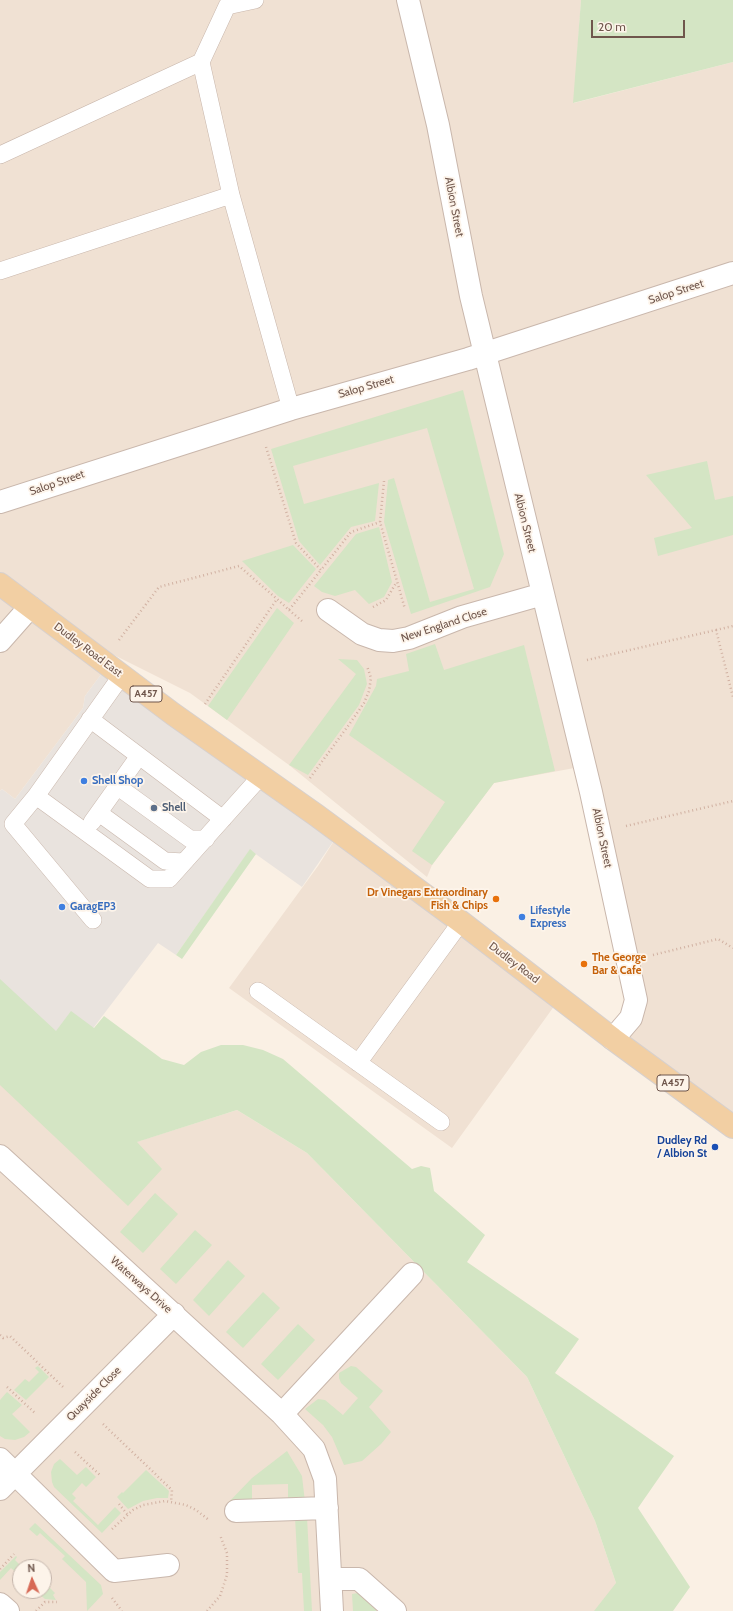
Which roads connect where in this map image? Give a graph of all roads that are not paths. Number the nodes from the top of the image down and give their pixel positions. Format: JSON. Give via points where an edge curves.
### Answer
{"nodes":[{"id":1,"x":255,"y":0,"type":"edge"},
{"id":2,"x":408,"y":0,"type":"edge"},
{"id":3,"x":201,"y":62,"type":"junction"},
{"id":4,"x":0,"y":155,"type":"edge"},
{"id":5,"x":230,"y":195,"type":"junction"},
{"id":6,"x":0,"y":271,"type":"edge"},
{"id":7,"x":733,"y":273,"type":"edge"},
{"id":8,"x":484,"y":352,"type":"junction"},
{"id":9,"x":291,"y":409,"type":"junction"},
{"id":10,"x":0,"y":502,"type":"edge"},
{"id":11,"x":0,"y":584,"type":"edge"},
{"id":12,"x":543,"y":594,"type":"junction"},
{"id":13,"x":30,"y":606,"type":"junction"},
{"id":14,"x":328,"y":610,"type":"dead end"},
{"id":15,"x":0,"y":641,"type":"edge"},
{"id":16,"x":122,"y":675,"type":"junction"},
{"id":17,"x":90,"y":719,"type":"junction"},
{"id":18,"x":139,"y":756,"type":"junction"},
{"id":19,"x":261,"y":776,"type":"junction"},
{"id":20,"x":118,"y":786,"type":"junction"},
{"id":21,"x":36,"y":796,"type":"junction"},
{"id":22,"x":294,"y":800,"type":"joint"},
{"id":23,"x":99,"y":813,"type":"junction"},
{"id":24,"x":223,"y":819,"type":"junction"},
{"id":25,"x":85,"y":832,"type":"junction"},
{"id":26,"x":206,"y":839,"type":"junction"},
{"id":27,"x":184,"y":862,"type":"junction"},
{"id":28,"x":93,"y":920,"type":"dead end"},
{"id":29,"x":461,"y":922,"type":"junction"},
{"id":30,"x":258,"y":991,"type":"dead end"},
{"id":31,"x":613,"y":1039,"type":"junction"},
{"id":32,"x":358,"y":1063,"type":"junction"},
{"id":33,"x":441,"y":1122,"type":"dead end"},
{"id":34,"x":733,"y":1127,"type":"edge"},
{"id":35,"x":0,"y":1156,"type":"edge"},
{"id":36,"x":412,"y":1274,"type":"dead end"},
{"id":37,"x":174,"y":1314,"type":"junction"},
{"id":38,"x":282,"y":1414,"type":"junction"},
{"id":39,"x":8,"y":1466,"type":"edge"},
{"id":40,"x":0,"y":1489,"type":"edge"},
{"id":41,"x":327,"y":1508,"type":"junction"},
{"id":42,"x":236,"y":1511,"type":"dead end"},
{"id":43,"x":168,"y":1565,"type":"dead end"},
{"id":44,"x":331,"y":1579,"type":"junction"},
{"id":45,"x":0,"y":1604,"type":"edge"},
{"id":46,"x":8,"y":1611,"type":"edge"},
{"id":47,"x":332,"y":1611,"type":"edge"},
{"id":48,"x":395,"y":1611,"type":"edge"}],
"edges":[{"from":1,"to":3,"type":"lane","via":[[227,6]]},
{"from":2,"to":8,"type":"street","name":"Albion Street","via":[[438,125]]},
{"from":3,"to":4,"type":"lane"},
{"from":3,"to":5,"type":"lane"},
{"from":5,"to":6,"type":"lane"},
{"from":5,"to":9,"type":"lane"},
{"from":7,"to":8,"type":"street","name":"Salop Street"},
{"from":8,"to":9,"type":"street","name":"Salop Street"},
{"from":8,"to":12,"type":"street","name":"Albion Street"},
{"from":9,"to":10,"type":"street","name":"Salop Street"},
{"from":11,"to":13,"type":"main road","name":"Dudley Road East","number":"A457"},
{"from":12,"to":14,"type":"street","name":"New England Close","via":[[393,641],[379,640],[362,634]]},
{"from":12,"to":31,"type":"street","name":"Albion Street","via":[[600,832],[636,1000],[631,1018]]},
{"from":13,"to":15,"type":"street"},
{"from":13,"to":16,"type":"main road","name":"Dudley Road East","number":"A457"},
{"from":16,"to":17,"type":"lane"},
{"from":16,"to":19,"type":"main road","name":"Dudley Road East","number":"A457"},
{"from":17,"to":18,"type":"lane"},
{"from":17,"to":21,"type":"lane"},
{"from":18,"to":20,"type":"lane"},
{"from":18,"to":24,"type":"lane"},
{"from":19,"to":22,"type":"main road","name":"Dudley Road East","number":"A457"},
{"from":19,"to":24,"type":"lane"},
{"from":20,"to":23,"type":"lane"},
{"from":20,"to":26,"type":"lane","via":[[190,839]]},
{"from":21,"to":25,"type":"lane"},
{"from":21,"to":28,"type":"lane","via":[[13,824]]},
{"from":22,"to":29,"type":"main road","name":"Dudley Road","number":"A457"},
{"from":23,"to":25,"type":"lane"},
{"from":23,"to":27,"type":"lane","via":[[165,861]]},
{"from":24,"to":26,"type":"lane"},
{"from":25,"to":27,"type":"lane","via":[[150,879],[170,879]]},
{"from":26,"to":27,"type":"lane"},
{"from":29,"to":31,"type":"main road","name":"Dudley Road","number":"A457"},
{"from":29,"to":32,"type":"lane"},
{"from":30,"to":32,"type":"lane"},
{"from":31,"to":34,"type":"main road","name":"Dudley Road","number":"A457"},
{"from":32,"to":33,"type":"lane"},
{"from":35,"to":37,"type":"street","name":"Waterways Drive"},
{"from":36,"to":38,"type":"street"},
{"from":37,"to":38,"type":"street","name":"Waterways Drive"},
{"from":37,"to":39,"type":"street","name":"Quayside Close"},
{"from":38,"to":41,"type":"street","name":"Waterways Drive","via":[[314,1449],[325,1479]]},
{"from":39,"to":40,"type":"street","name":"Quayside Close"},
{"from":39,"to":43,"type":"street","via":[[114,1571]]},
{"from":41,"to":42,"type":"street"},
{"from":41,"to":44,"type":"street","name":"Waterways Drive"},
{"from":44,"to":47,"type":"street","name":"Waterways Drive"},
{"from":44,"to":48,"type":"street","via":[[359,1578]]},
{"from":45,"to":46,"type":"street"}]}
